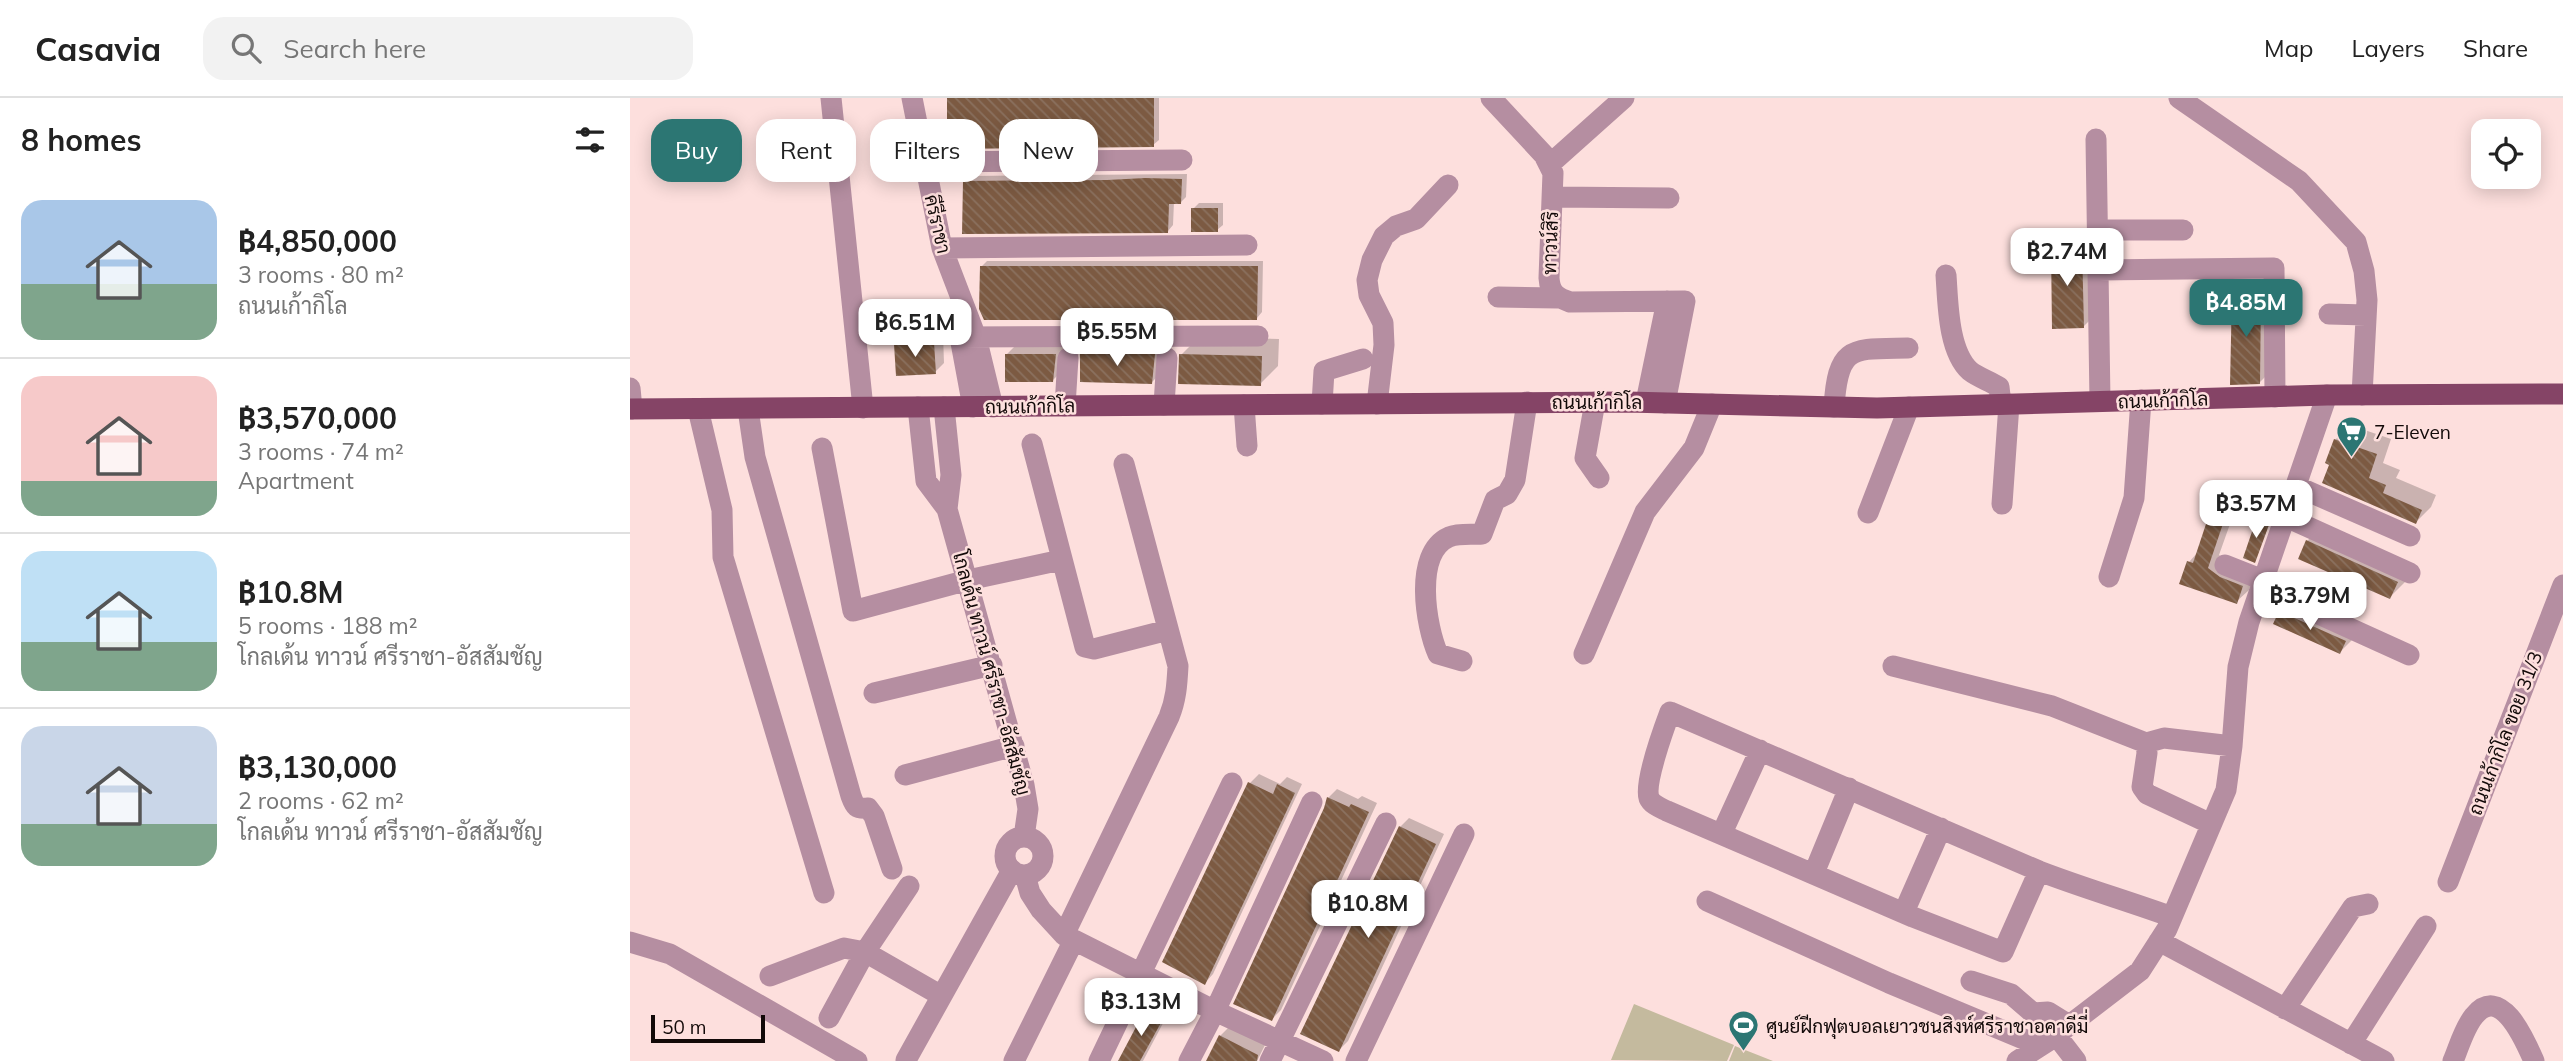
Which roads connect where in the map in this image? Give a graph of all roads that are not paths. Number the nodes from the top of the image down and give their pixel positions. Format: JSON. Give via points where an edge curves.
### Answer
{"nodes":[{"id":1,"x":831,"y":98,"type":"edge"},
{"id":2,"x":912,"y":98,"type":"edge"},
{"id":3,"x":1491,"y":98,"type":"edge"},
{"id":4,"x":1624,"y":98,"type":"edge"},
{"id":5,"x":2179,"y":98,"type":"edge"},
{"id":6,"x":916,"y":119,"type":"edge"},
{"id":7,"x":2096,"y":139,"type":"dead end"},
{"id":8,"x":1182,"y":160,"type":"dead end"},
{"id":9,"x":985,"y":162,"type":"edge"},
{"id":10,"x":1549,"y":165,"type":"junction"},
{"id":11,"x":929,"y":182,"type":"edge"},
{"id":12,"x":1448,"y":185,"type":"dead end"},
{"id":13,"x":1552,"y":197,"type":"junction"},
{"id":14,"x":1669,"y":198,"type":"dead end"},
{"id":15,"x":2097,"y":230,"type":"junction"},
{"id":16,"x":2183,"y":230,"type":"dead end"},
{"id":17,"x":1247,"y":245,"type":"dead end"},
{"id":18,"x":942,"y":248,"type":"junction"},
{"id":19,"x":2098,"y":270,"type":"junction"},
{"id":20,"x":1946,"y":275,"type":"dead end"},
{"id":21,"x":1498,"y":298,"type":"dead end"},
{"id":22,"x":1558,"y":298,"type":"junction"},
{"id":23,"x":2329,"y":314,"type":"dead end"},
{"id":24,"x":2366,"y":315,"type":"junction"},
{"id":25,"x":1258,"y":336,"type":"dead end"},
{"id":26,"x":968,"y":337,"type":"junction"},
{"id":27,"x":1908,"y":348,"type":"dead end"},
{"id":28,"x":1167,"y":358,"type":"dead end"},
{"id":29,"x":1068,"y":359,"type":"dead end"},
{"id":30,"x":1363,"y":359,"type":"dead end"},
{"id":31,"x":630,"y":388,"type":"edge"},
{"id":32,"x":2563,"y":394,"type":"edge"},
{"id":33,"x":2327,"y":395,"type":"junction"},
{"id":34,"x":2362,"y":395,"type":"junction"},
{"id":35,"x":2274,"y":397,"type":"junction"},
{"id":36,"x":2100,"y":401,"type":"junction"},
{"id":37,"x":2141,"y":401,"type":"junction"},
{"id":38,"x":1527,"y":402,"type":"junction"},
{"id":39,"x":1595,"y":402,"type":"junction"},
{"id":40,"x":1655,"y":402,"type":"junction"},
{"id":41,"x":1322,"y":404,"type":"junction"},
{"id":42,"x":1377,"y":404,"type":"junction"},
{"id":43,"x":1712,"y":404,"type":"junction"},
{"id":44,"x":2005,"y":404,"type":"junction"},
{"id":45,"x":1065,"y":405,"type":"junction"},
{"id":46,"x":1164,"y":405,"type":"junction"},
{"id":47,"x":1244,"y":405,"type":"junction"},
{"id":48,"x":918,"y":407,"type":"junction"},
{"id":49,"x":944,"y":407,"type":"junction"},
{"id":50,"x":983,"y":407,"type":"junction"},
{"id":51,"x":1834,"y":407,"type":"junction"},
{"id":52,"x":1909,"y":407,"type":"junction"},
{"id":53,"x":863,"y":408,"type":"junction"},
{"id":54,"x":631,"y":409,"type":"edge"},
{"id":55,"x":698,"y":409,"type":"junction"},
{"id":56,"x":748,"y":409,"type":"junction"},
{"id":57,"x":1032,"y":444,"type":"dead end"},
{"id":58,"x":1247,"y":446,"type":"dead end"},
{"id":59,"x":822,"y":448,"type":"dead end"},
{"id":60,"x":1124,"y":464,"type":"dead end"},
{"id":61,"x":1599,"y":478,"type":"dead end"},
{"id":62,"x":2296,"y":486,"type":"junction"},
{"id":63,"x":2002,"y":505,"type":"dead end"},
{"id":64,"x":947,"y":509,"type":"junction"},
{"id":65,"x":1868,"y":513,"type":"dead end"},
{"id":66,"x":2286,"y":517,"type":"junction"},
{"id":67,"x":2410,"y":536,"type":"dead end"},
{"id":68,"x":1061,"y":559,"type":"junction"},
{"id":69,"x":2225,"y":565,"type":"dead end"},
{"id":70,"x":2410,"y":573,"type":"dead end"},
{"id":71,"x":2109,"y":577,"type":"dead end"},
{"id":72,"x":968,"y":580,"type":"junction"},
{"id":73,"x":2262,"y":584,"type":"junction"},
{"id":74,"x":2563,"y":585,"type":"edge"},
{"id":75,"x":1168,"y":629,"type":"junction"},
{"id":76,"x":1584,"y":654,"type":"dead end"},
{"id":77,"x":2409,"y":655,"type":"dead end"},
{"id":78,"x":1462,"y":661,"type":"dead end"},
{"id":79,"x":992,"y":665,"type":"junction"},
{"id":80,"x":1893,"y":666,"type":"dead end"},
{"id":81,"x":874,"y":693,"type":"dead end"},
{"id":82,"x":2146,"y":743,"type":"junction"},
{"id":83,"x":1014,"y":746,"type":"junction"},
{"id":84,"x":2232,"y":746,"type":"junction"},
{"id":85,"x":1760,"y":750,"type":"junction"},
{"id":86,"x":905,"y":775,"type":"dead end"},
{"id":87,"x":1232,"y":783,"type":"dead end"},
{"id":88,"x":1849,"y":788,"type":"junction"},
{"id":89,"x":1312,"y":802,"type":"dead end"},
{"id":90,"x":1385,"y":823,"type":"dead end"},
{"id":91,"x":2211,"y":824,"type":"junction"},
{"id":92,"x":1941,"y":828,"type":"junction"},
{"id":93,"x":1722,"y":833,"type":"junction"},
{"id":94,"x":1464,"y":834,"type":"dead end"},
{"id":95,"x":1024,"y":837,"type":"junction"},
{"id":96,"x":891,"y":869,"type":"dead end"},
{"id":97,"x":2039,"y":871,"type":"junction"},
{"id":98,"x":1019,"y":873,"type":"junction"},
{"id":99,"x":1814,"y":873,"type":"junction"},
{"id":100,"x":2448,"y":882,"type":"dead end"},
{"id":101,"x":909,"y":886,"type":"dead end"},
{"id":102,"x":824,"y":893,"type":"dead end"},
{"id":103,"x":1707,"y":901,"type":"dead end"},
{"id":104,"x":2368,"y":904,"type":"dead end"},
{"id":105,"x":1904,"y":912,"type":"junction"},
{"id":106,"x":2426,"y":926,"type":"dead end"},
{"id":107,"x":2166,"y":929,"type":"junction"},
{"id":108,"x":1069,"y":937,"type":"junction"},
{"id":109,"x":630,"y":942,"type":"edge"},
{"id":110,"x":865,"y":952,"type":"junction"},
{"id":111,"x":1141,"y":973,"type":"junction"},
{"id":112,"x":771,"y":976,"type":"dead end"},
{"id":113,"x":1971,"y":981,"type":"dead end"},
{"id":114,"x":940,"y":995,"type":"junction"},
{"id":115,"x":2285,"y":1009,"type":"junction"},
{"id":116,"x":1215,"y":1011,"type":"junction"},
{"id":117,"x":829,"y":1018,"type":"dead end"},
{"id":118,"x":2055,"y":1036,"type":"junction"},
{"id":119,"x":1279,"y":1041,"type":"junction"},
{"id":120,"x":2351,"y":1044,"type":"junction"},
{"id":121,"x":849,"y":1059,"type":"edge"},
{"id":122,"x":1317,"y":1059,"type":"edge"},
{"id":123,"x":906,"y":1060,"type":"edge"},
{"id":124,"x":1014,"y":1061,"type":"edge"},
{"id":125,"x":1100,"y":1061,"type":"edge"},
{"id":126,"x":1189,"y":1061,"type":"edge"},
{"id":127,"x":1269,"y":1061,"type":"edge"},
{"id":128,"x":1356,"y":1061,"type":"edge"},
{"id":129,"x":2017,"y":1061,"type":"edge"},
{"id":130,"x":2076,"y":1061,"type":"edge"},
{"id":131,"x":2384,"y":1061,"type":"edge"},
{"id":132,"x":2453,"y":1061,"type":"edge"},
{"id":133,"x":2534,"y":1061,"type":"edge"}],
"edges":[{"from":1,"to":53,"type":"street"},
{"from":2,"to":6,"type":"street","name":"คีรีราชา"},
{"from":3,"to":10,"type":"street","via":[[1545,155]]},
{"from":4,"to":10,"type":"street"},
{"from":5,"to":24,"type":"street","via":[[2299,181],[2356,242],[2364,271]]},
{"from":7,"to":15,"type":"street"},
{"from":8,"to":9,"type":"street"},
{"from":10,"to":13,"type":"street","name":"ทาวน์สิริ"},
{"from":11,"to":18,"type":"street","name":"คีรีราชา"},
{"from":12,"to":42,"type":"street","via":[[1416,219],[1384,236],[1372,260],[1368,288],[1383,323],[1384,345]]},
{"from":13,"to":14,"type":"street"},
{"from":13,"to":22,"type":"street","name":"ทาวน์สิริ","via":[[1549,289]]},
{"from":15,"to":16,"type":"street"},
{"from":15,"to":19,"type":"street"},
{"from":17,"to":18,"type":"street"},
{"from":18,"to":26,"type":"street","name":"คีรีราชา","via":[[963,307]]},
{"from":19,"to":35,"type":"street","via":[[2274,268]]},
{"from":19,"to":36,"type":"street"},
{"from":20,"to":44,"type":"street","via":[[1956,348],[1969,370],[1999,387]]},
{"from":21,"to":22,"type":"street"},
{"from":22,"to":40,"type":"street","name":"ทาวน์สิริ","via":[[1570,302],[1676,301]]},
{"from":23,"to":24,"type":"street"},
{"from":24,"to":34,"type":"street"},
{"from":25,"to":26,"type":"street"},
{"from":26,"to":50,"type":"street","name":"คีรีราชา"},
{"from":27,"to":51,"type":"street","via":[[1861,349],[1850,355],[1839,367]]},
{"from":28,"to":46,"type":"street"},
{"from":29,"to":45,"type":"street"},
{"from":30,"to":41,"type":"street","via":[[1324,371]]},
{"from":31,"to":54,"type":"street"},
{"from":32,"to":34,"type":"main road","name":"ถนนเก้ากิโล"},
{"from":33,"to":34,"type":"main road","name":"ถนนเก้ากิโล"},
{"from":33,"to":35,"type":"main road","name":"ถนนเก้ากิโล"},
{"from":33,"to":62,"type":"street"},
{"from":35,"to":37,"type":"main road","name":"ถนนเก้ากิโล"},
{"from":36,"to":37,"type":"main road","name":"ถนนเก้ากิโล"},
{"from":36,"to":44,"type":"main road","name":"ถนนเก้ากิโล"},
{"from":37,"to":71,"type":"street","via":[[2134,498]]},
{"from":38,"to":39,"type":"main road","name":"ถนนเก้ากิโล"},
{"from":38,"to":42,"type":"main road","name":"ถนนเก้ากิโล"},
{"from":38,"to":78,"type":"street","via":[[1515,480],[1507,494],[1495,500],[1482,534],[1447,538],[1427,569],[1426,619],[1431,638],[1438,654]]},
{"from":39,"to":40,"type":"main road","name":"ถนนเก้ากิโล"},
{"from":39,"to":61,"type":"street","via":[[1585,457]]},
{"from":40,"to":43,"type":"main road","name":"ถนนเก้ากิโล"},
{"from":41,"to":42,"type":"main road","name":"ถนนเก้ากิโล"},
{"from":41,"to":47,"type":"main road","name":"ถนนเก้ากิโล"},
{"from":43,"to":51,"type":"main road","name":"ถนนเก้ากิโล"},
{"from":43,"to":76,"type":"street","via":[[1694,447],[1645,512]]},
{"from":44,"to":52,"type":"main road","name":"ถนนเก้ากิโล"},
{"from":44,"to":63,"type":"street"},
{"from":45,"to":46,"type":"main road","name":"ถนนเก้ากิโล"},
{"from":45,"to":50,"type":"main road","name":"ถนนเก้ากิโล"},
{"from":46,"to":47,"type":"main road","name":"ถนนเก้ากิโล"},
{"from":47,"to":58,"type":"street"},
{"from":48,"to":49,"type":"main road","name":"ถนนเก้ากิโล"},
{"from":48,"to":53,"type":"main road","name":"ถนนเก้ากิโล"},
{"from":48,"to":64,"type":"street","name":"โกลเด้น ทาวน์ ศรีราชา-อัสสัมชัญ","via":[[926,481]]},
{"from":49,"to":50,"type":"main road","name":"ถนนเก้ากิโล"},
{"from":49,"to":64,"type":"street","name":"โกลเด้น ทาวน์ ศรีราชา-อัสสัมชัญ","via":[[951,475]]},
{"from":51,"to":52,"type":"main road","name":"ถนนเก้ากิโล"},
{"from":52,"to":65,"type":"street"},
{"from":53,"to":56,"type":"main road","name":"ถนนเก้ากิโล"},
{"from":54,"to":55,"type":"main road","name":"ถนนเก้ากิโล"},
{"from":55,"to":56,"type":"main road","name":"ถนนเก้ากิโล"},
{"from":55,"to":102,"type":"street","via":[[722,510],[723,557]]},
{"from":56,"to":96,"type":"street","via":[[755,457],[851,796],[855,807],[868,808],[874,816]]},
{"from":57,"to":68,"type":"street"},
{"from":59,"to":72,"type":"street","via":[[853,611]]},
{"from":60,"to":75,"type":"street"},
{"from":62,"to":66,"type":"street"},
{"from":62,"to":67,"type":"street"},
{"from":64,"to":72,"type":"street","name":"โกลเด้น ทาวน์ ศรีราชา-อัสสัมชัญ"},
{"from":66,"to":70,"type":"street"},
{"from":66,"to":73,"type":"street"},
{"from":68,"to":72,"type":"street"},
{"from":68,"to":75,"type":"street","via":[[1085,647],[1094,649]]},
{"from":69,"to":73,"type":"street"},
{"from":72,"to":79,"type":"street","name":"โกลเด้น ทาวน์ ศรีราชา-อัสสัมชัญ"},
{"from":73,"to":77,"type":"street"},
{"from":73,"to":84,"type":"street","via":[[2238,667]]},
{"from":74,"to":100,"type":"street","name":"ถนนเก้ากิโล ขอย 31/3"},
{"from":75,"to":108,"type":"street","via":[[1178,666],[1174,704]]},
{"from":79,"to":81,"type":"street"},
{"from":79,"to":83,"type":"street","name":"โกลเด้น ทาวน์ ศรีราชา-อัสสัมชัญ"},
{"from":80,"to":82,"type":"street","via":[[2052,706]]},
{"from":82,"to":84,"type":"street","via":[[2164,738]]},
{"from":82,"to":91,"type":"street","via":[[2142,787],[2147,794]]},
{"from":83,"to":86,"type":"street"},
{"from":83,"to":95,"type":"street","name":"โกลเด้น ทาวน์ ศรีราชา-อัสสัมชัญ","via":[[1028,810]]},
{"from":84,"to":91,"type":"street","via":[[2226,790]]},
{"from":85,"to":88,"type":"street"},
{"from":85,"to":93,"type":"street"},
{"from":85,"to":93,"type":"street","via":[[1670,712],[1659,741],[1648,789],[1650,799],[1667,811]]},
{"from":87,"to":111,"type":"street"},
{"from":88,"to":92,"type":"street"},
{"from":88,"to":99,"type":"street"},
{"from":89,"to":116,"type":"street"},
{"from":90,"to":119,"type":"street"},
{"from":91,"to":107,"type":"street"},
{"from":92,"to":97,"type":"street"},
{"from":92,"to":105,"type":"street"},
{"from":93,"to":99,"type":"street"},
{"from":94,"to":128,"type":"street"},
{"from":95,"to":98,"type":"street","via":[[1015,839],[1006,853],[1006,861]]},
{"from":95,"to":98,"type":"street","via":[[1039,843],[1043,859],[1033,873]]},
{"from":97,"to":105,"type":"street","via":[[2003,952]]},
{"from":97,"to":107,"type":"street"},
{"from":98,"to":108,"type":"street","via":[[1041,911]]},
{"from":98,"to":114,"type":"street"},
{"from":99,"to":105,"type":"street"},
{"from":101,"to":110,"type":"street"},
{"from":103,"to":118,"type":"street","via":[[1889,983]]},
{"from":104,"to":115,"type":"street","via":[[2353,907]]},
{"from":106,"to":120,"type":"street"},
{"from":107,"to":115,"type":"street"},
{"from":107,"to":118,"type":"street","via":[[2140,971]]},
{"from":108,"to":111,"type":"street"},
{"from":108,"to":124,"type":"street"},
{"from":109,"to":121,"type":"street","via":[[670,954]]},
{"from":110,"to":112,"type":"street","via":[[844,948]]},
{"from":110,"to":114,"type":"street"},
{"from":110,"to":117,"type":"street"},
{"from":111,"to":116,"type":"street"},
{"from":111,"to":125,"type":"street"},
{"from":113,"to":118,"type":"street","via":[[2011,994],[2033,1013],[2048,1012]]},
{"from":114,"to":123,"type":"street"},
{"from":115,"to":120,"type":"street"},
{"from":116,"to":119,"type":"street"},
{"from":116,"to":126,"type":"street"},
{"from":118,"to":129,"type":"street"},
{"from":118,"to":130,"type":"street"},
{"from":119,"to":122,"type":"street"},
{"from":119,"to":127,"type":"street"},
{"from":120,"to":131,"type":"street"},
{"from":132,"to":133,"type":"street","via":[[2473,1017],[2492,1007],[2510,1015]]}]}
